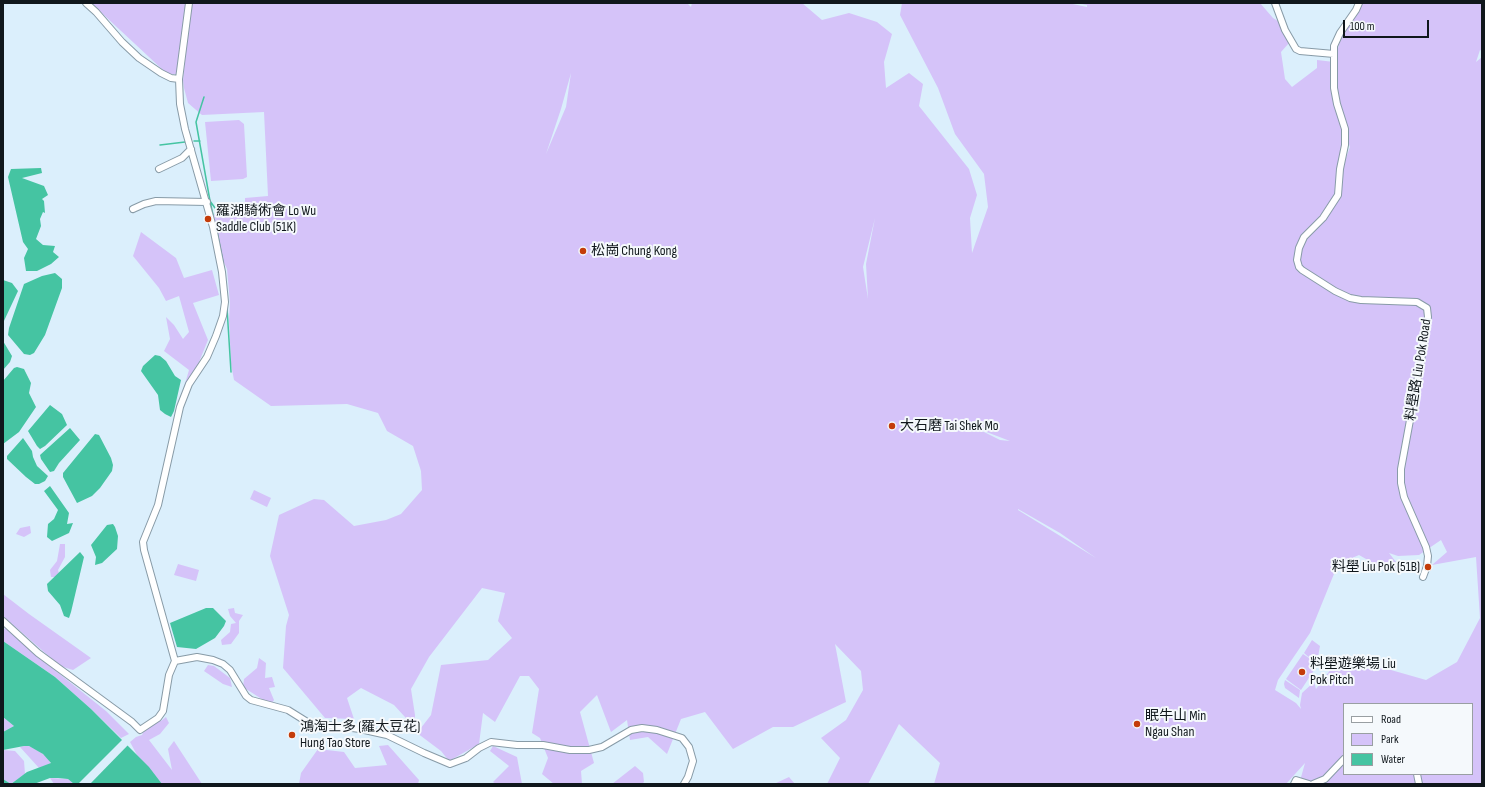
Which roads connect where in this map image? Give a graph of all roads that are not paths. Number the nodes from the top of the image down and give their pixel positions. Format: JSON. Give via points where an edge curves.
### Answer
{"nodes":[{"id":1,"x":86,"y":3,"type":"edge"},
{"id":2,"x":189,"y":3,"type":"edge"},
{"id":3,"x":1275,"y":3,"type":"edge"},
{"id":4,"x":1359,"y":3,"type":"edge"},
{"id":5,"x":1334,"y":54,"type":"junction"},
{"id":6,"x":179,"y":79,"type":"junction"},
{"id":7,"x":191,"y":149,"type":"junction"},
{"id":8,"x":159,"y":169,"type":"dead end"},
{"id":9,"x":207,"y":202,"type":"junction"},
{"id":10,"x":133,"y":210,"type":"dead end"},
{"id":11,"x":1423,"y":577,"type":"dead end"},
{"id":12,"x":3,"y":621,"type":"edge"},
{"id":13,"x":175,"y":661,"type":"junction"},
{"id":14,"x":1343,"y":760,"type":"edge"},
{"id":15,"x":684,"y":784,"type":"edge"},
{"id":16,"x":1294,"y":784,"type":"edge"},
{"id":17,"x":1309,"y":784,"type":"edge"},
{"id":18,"x":1313,"y":784,"type":"edge"}],
"edges":[{"from":1,"to":6,"type":"street","via":[[139,58],[161,73]]},
{"from":2,"to":6,"type":"street"},
{"from":3,"to":5,"type":"street","via":[[1295,48],[1300,51]]},
{"from":4,"to":5,"type":"street","via":[[1338,36]]},
{"from":5,"to":11,"type":"street","name":"料壆路 Liu Pok Road","via":[[1334,88],[1345,129],[1338,195],[1323,218],[1304,237],[1297,260],[1302,270],[1335,292],[1350,298],[1417,302],[1427,308],[1428,317],[1401,469],[1404,497],[1428,556]]},
{"from":6,"to":7,"type":"street","via":[[182,117]]},
{"from":7,"to":8,"type":"street","via":[[182,158]]},
{"from":7,"to":9,"type":"street"},
{"from":9,"to":10,"type":"street","via":[[156,201]]},
{"from":9,"to":13,"type":"street","via":[[222,272],[225,302],[223,316],[207,357],[189,384],[180,407],[158,505],[143,542]]},
{"from":12,"to":13,"type":"street","via":[[38,653],[140,730],[158,718],[163,711],[169,675]]},
{"from":13,"to":15,"type":"street","via":[[197,657],[213,660],[230,670],[251,700],[288,710],[312,725],[387,734],[450,764],[466,758],[491,742],[589,750],[602,747],[631,730],[657,730],[682,738],[689,747],[693,761]]},
{"from":14,"to":18,"type":"street","via":[[1325,779]]},
{"from":16,"to":17,"type":"street","via":[[1296,780]]}]}
